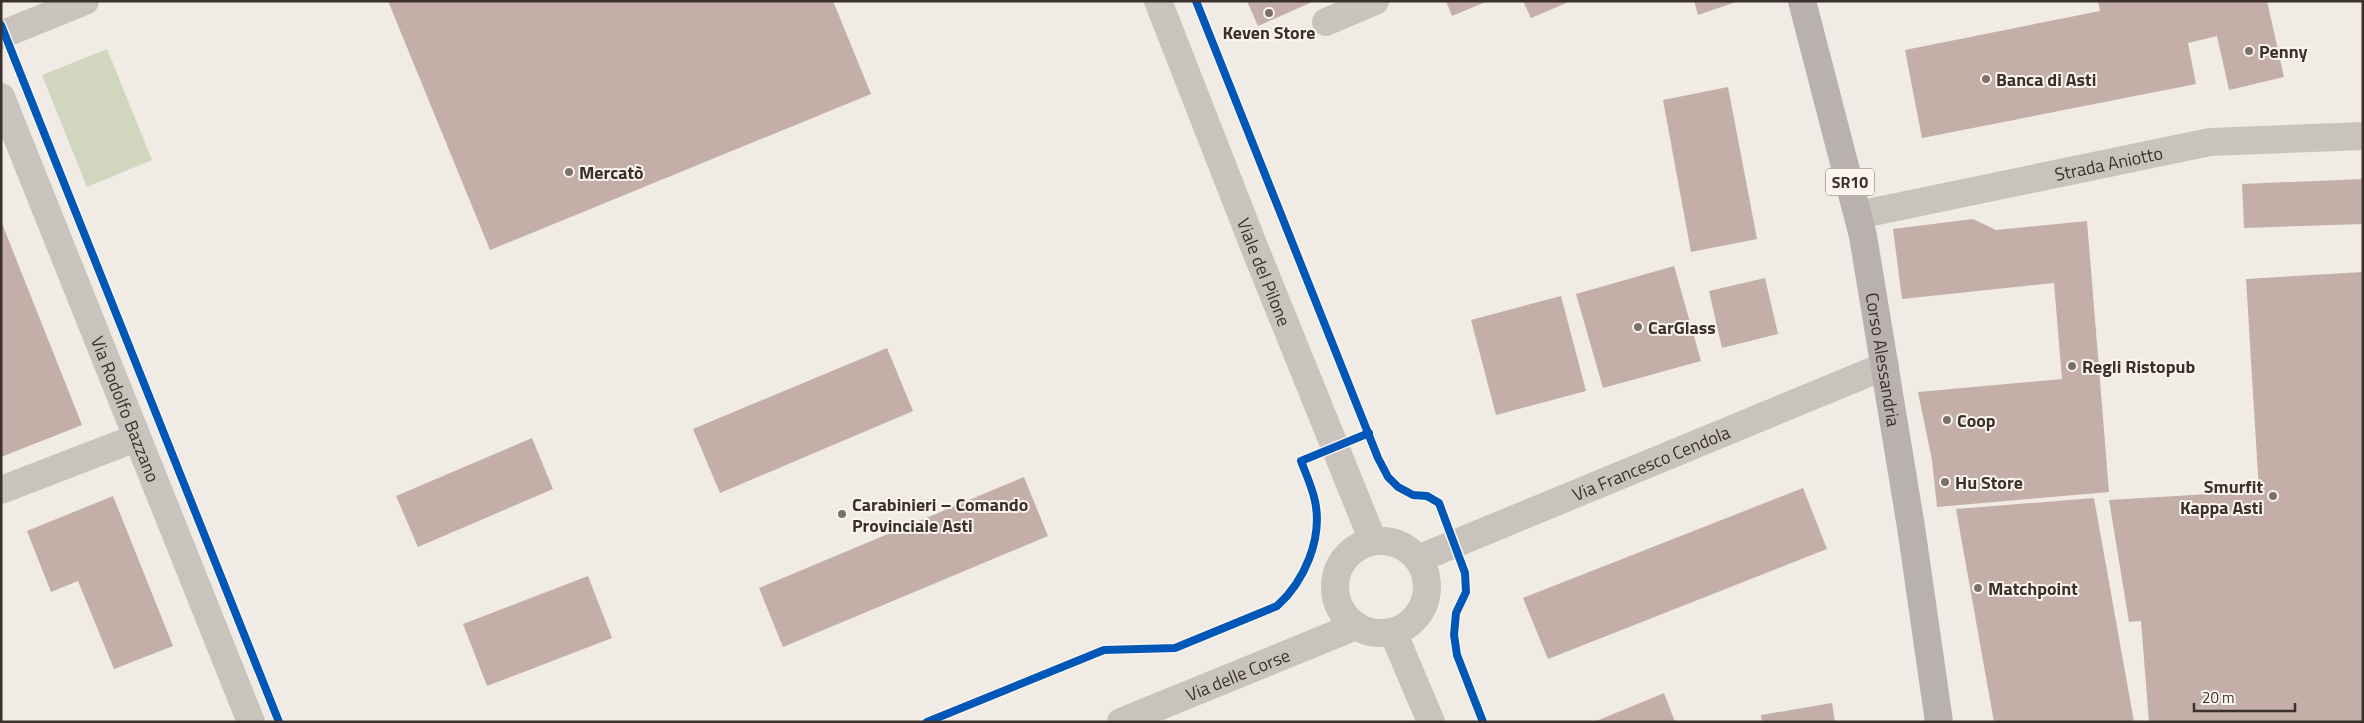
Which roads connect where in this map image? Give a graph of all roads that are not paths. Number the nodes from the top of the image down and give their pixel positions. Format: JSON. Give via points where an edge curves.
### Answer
{"nodes":[{"id":1,"x":85,"y":1,"type":"edge"},
{"id":2,"x":1158,"y":1,"type":"edge"},
{"id":3,"x":1375,"y":1,"type":"edge"},
{"id":4,"x":1802,"y":1,"type":"edge"},
{"id":5,"x":1326,"y":22,"type":"dead end"},
{"id":6,"x":1,"y":35,"type":"edge"},
{"id":7,"x":1,"y":97,"type":"edge"},
{"id":8,"x":2363,"y":136,"type":"edge"},
{"id":9,"x":1858,"y":215,"type":"junction"},
{"id":10,"x":1885,"y":366,"type":"junction"},
{"id":11,"x":136,"y":438,"type":"junction"},
{"id":12,"x":1,"y":490,"type":"edge"},
{"id":13,"x":1373,"y":541,"type":"junction"},
{"id":14,"x":1418,"y":559,"type":"junction"},
{"id":15,"x":1356,"y":626,"type":"junction"},
{"id":16,"x":1393,"y":632,"type":"junction"},
{"id":17,"x":250,"y":722,"type":"edge"},
{"id":18,"x":1120,"y":722,"type":"edge"},
{"id":19,"x":1431,"y":722,"type":"edge"},
{"id":20,"x":1939,"y":722,"type":"edge"}],
"edges":[{"from":1,"to":6,"type":"street"},
{"from":2,"to":13,"type":"street","name":"Viale del Pilone","via":[[1254,249]]},
{"from":3,"to":5,"type":"street"},
{"from":4,"to":9,"type":"main road","name":"Corso Alessandria","number":"SR10"},
{"from":7,"to":11,"type":"street","name":"Via Rodolfo Bazzano"},
{"from":8,"to":9,"type":"street","name":"Strada Aniotto","via":[[2210,142]]},
{"from":9,"to":10,"type":"main road","name":"Corso Alessandria","number":"SR10"},
{"from":10,"to":14,"type":"street","name":"Via Francesco Cendola"},
{"from":10,"to":20,"type":"main road","name":"Corso Alessandria","number":"SR10"},
{"from":11,"to":12,"type":"street"},
{"from":11,"to":17,"type":"street","name":"Via Rodolfo Bazzano"},
{"from":13,"to":14,"type":"street","via":[[1386,540],[1398,544]]},
{"from":13,"to":15,"type":"street","via":[[1358,546],[1345,556],[1334,586],[1344,616]]},
{"from":14,"to":16,"type":"street","via":[[1428,587],[1425,602],[1418,616]]},
{"from":15,"to":16,"type":"street","via":[[1367,632]]},
{"from":15,"to":18,"type":"street","name":"Via delle Corse"},
{"from":16,"to":19,"type":"street"}]}
